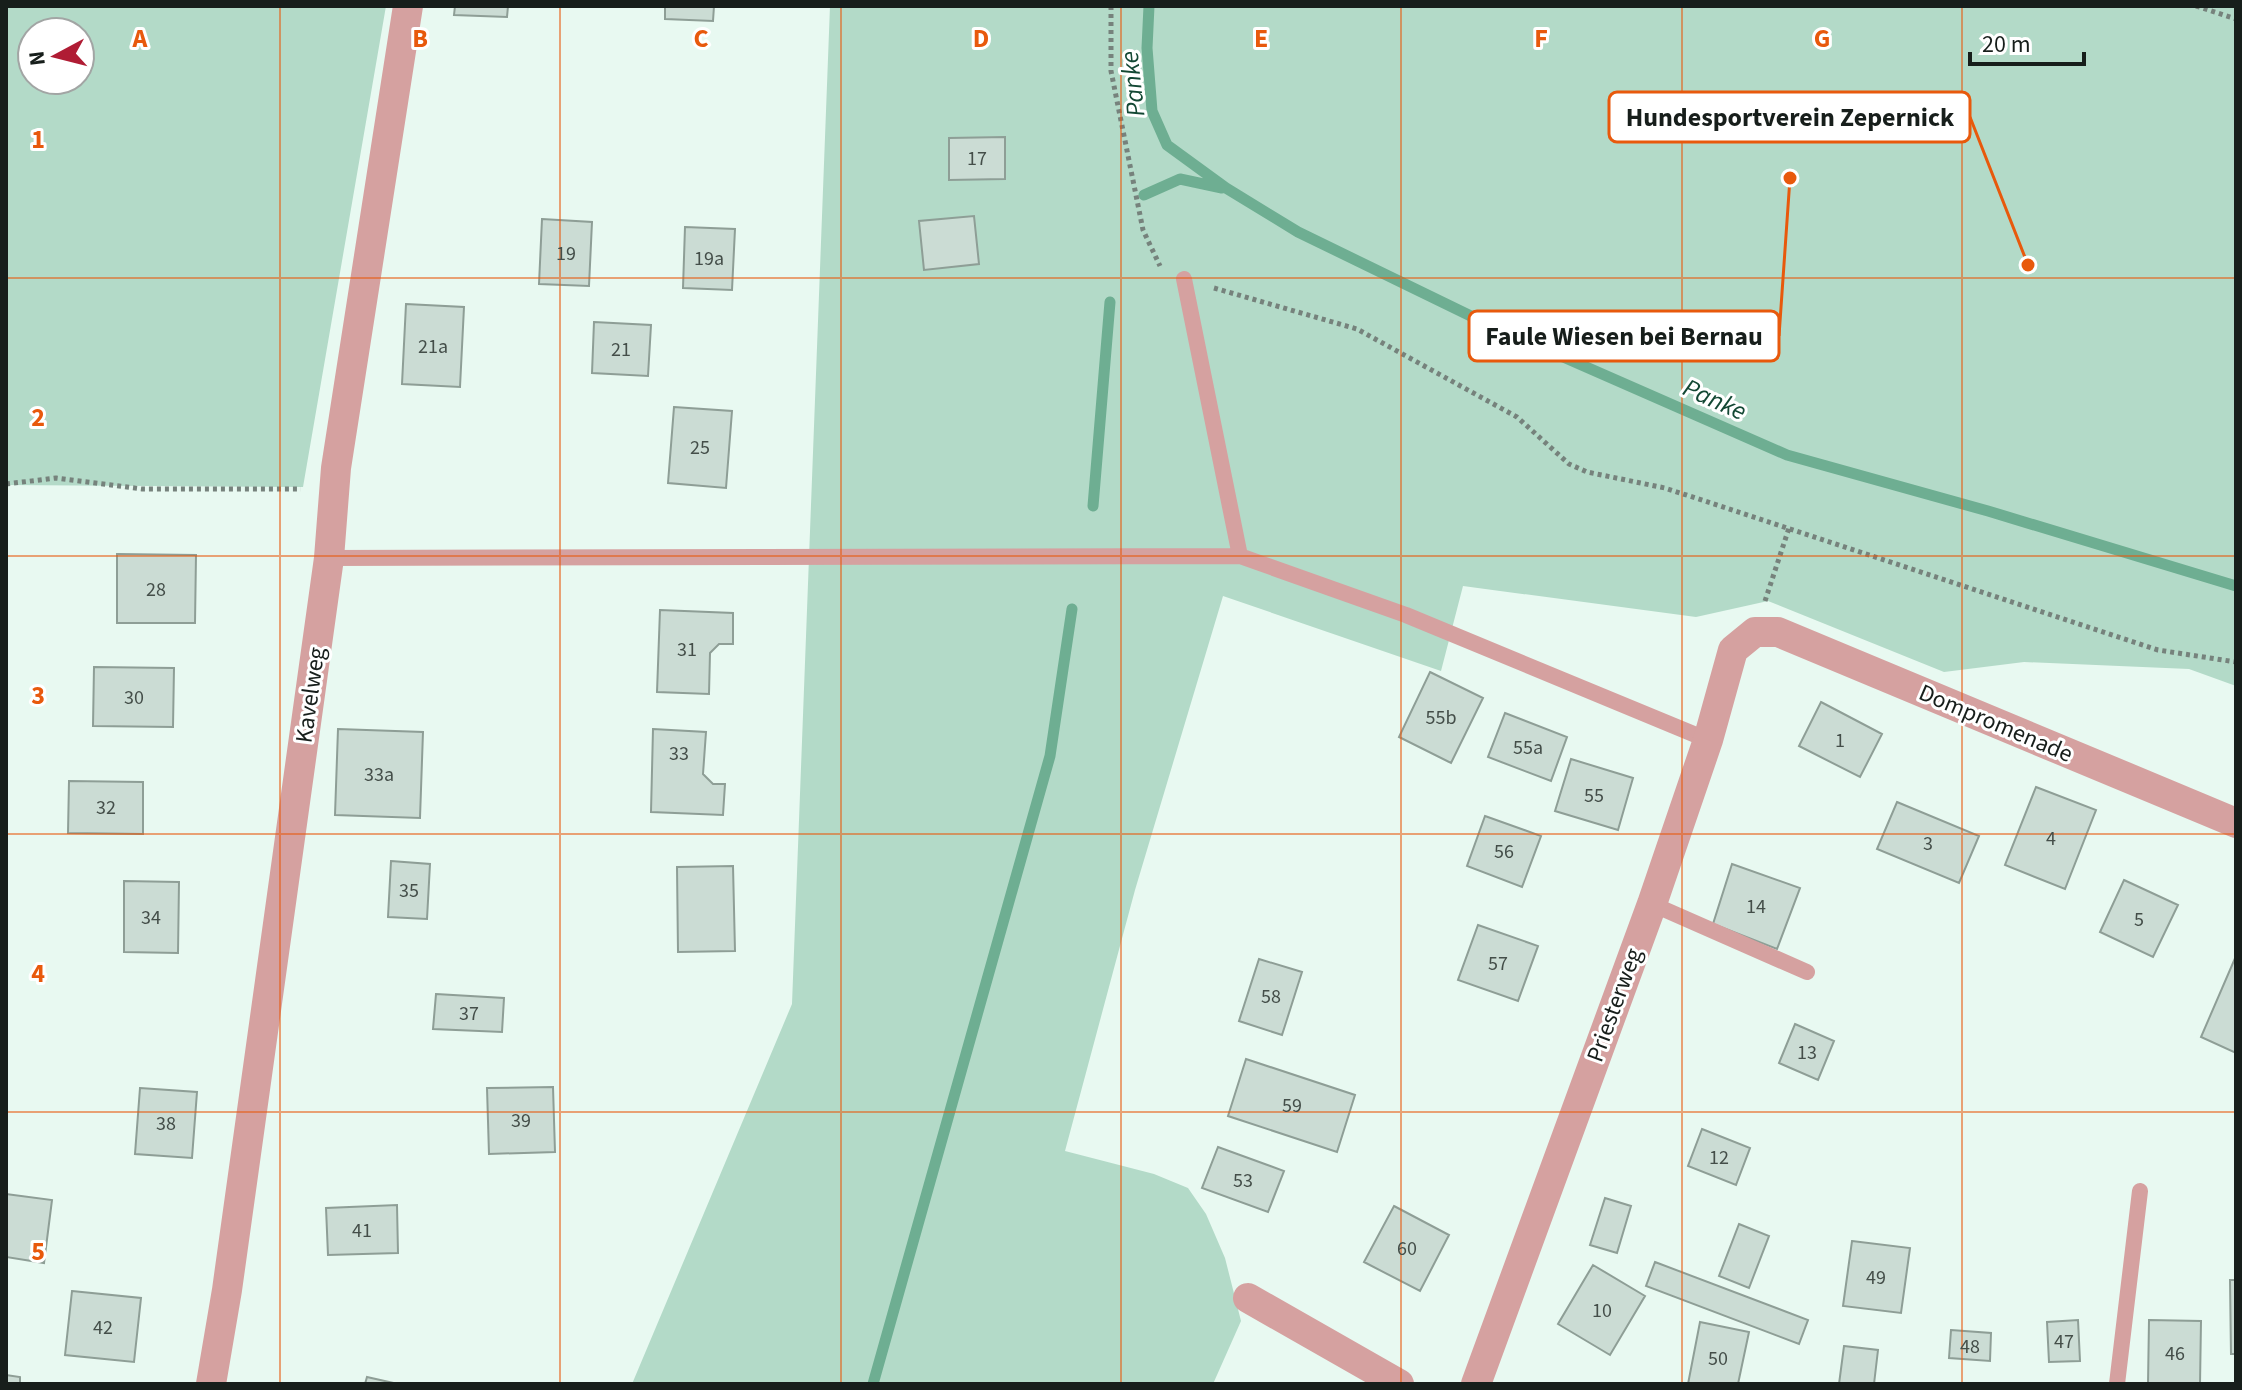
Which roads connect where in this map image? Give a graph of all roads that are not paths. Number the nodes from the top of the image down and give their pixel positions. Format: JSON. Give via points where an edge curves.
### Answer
{"nodes":[{"id":1,"x":408,"y":6,"type":"edge"},
{"id":2,"x":1184,"y":279,"type":"road end"},
{"id":3,"x":1240,"y":556,"type":"junction"},
{"id":4,"x":329,"y":558,"type":"junction"},
{"id":5,"x":1755,"y":632,"type":"joint"},
{"id":6,"x":1708,"y":740,"type":"junction"},
{"id":7,"x":2236,"y":823,"type":"edge"},
{"id":8,"x":1652,"y":904,"type":"junction"},
{"id":9,"x":1807,"y":972,"type":"dead end"},
{"id":10,"x":2140,"y":1191,"type":"dead end"},
{"id":11,"x":1248,"y":1298,"type":"dead end"},
{"id":12,"x":211,"y":1384,"type":"edge"},
{"id":13,"x":1399,"y":1384,"type":"edge"},
{"id":14,"x":1476,"y":1384,"type":"edge"},
{"id":15,"x":2117,"y":1384,"type":"edge"}],
"edges":[{"from":1,"to":4,"type":"street","name":"Kavelweg","via":[[334,490]]},
{"from":2,"to":3,"type":"lane"},
{"from":3,"to":4,"type":"lane"},
{"from":3,"to":6,"type":"lane","via":[[1406,615]]},
{"from":4,"to":12,"type":"street","name":"Kavelweg"},
{"from":5,"to":6,"type":"street","name":"Priesterweg","via":[[1733,650]]},
{"from":5,"to":7,"type":"street","name":"Dompromenade","via":[[1778,632]]},
{"from":6,"to":8,"type":"street","name":"Priesterweg"},
{"from":8,"to":9,"type":"lane"},
{"from":8,"to":14,"type":"street","name":"Priesterweg"},
{"from":10,"to":15,"type":"lane"},
{"from":11,"to":13,"type":"street"}]}
